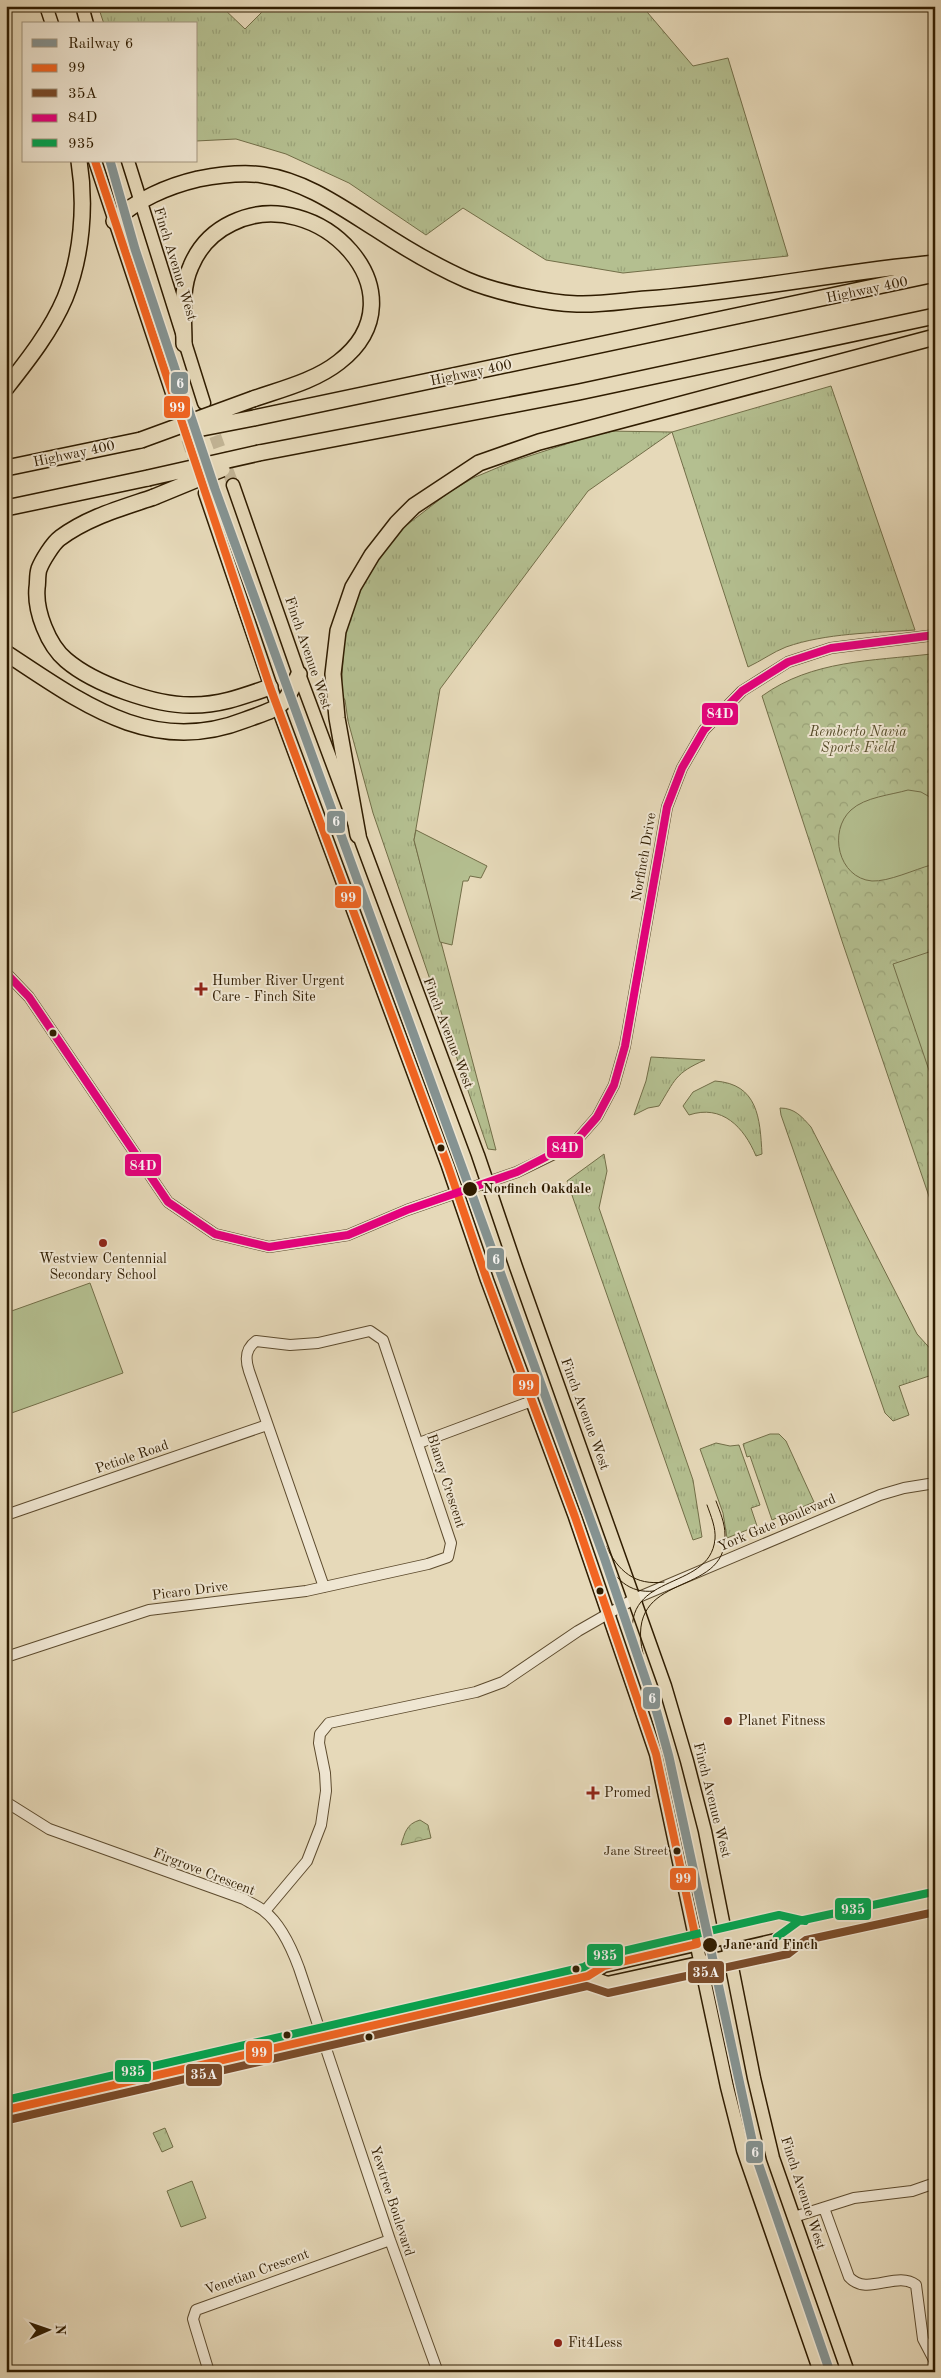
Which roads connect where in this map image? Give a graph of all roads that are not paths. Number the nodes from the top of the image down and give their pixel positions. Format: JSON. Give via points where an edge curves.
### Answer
{"nodes":[{"id":1,"x":46,"y":6,"type":"edge"},
{"id":2,"x":82,"y":6,"type":"edge"},
{"id":3,"x":51,"y":22,"type":"edge"},
{"id":4,"x":86,"y":22,"type":"edge"},
{"id":5,"x":80,"y":162,"type":"edge"},
{"id":6,"x":95,"y":162,"type":"edge"},
{"id":7,"x":128,"y":162,"type":"edge"},
{"id":8,"x":140,"y":203,"type":"junction"},
{"id":9,"x":114,"y":221,"type":"junction"},
{"id":10,"x":935,"y":263,"type":"edge"},
{"id":11,"x":935,"y":274,"type":"edge"},
{"id":12,"x":935,"y":316,"type":"edge"},
{"id":13,"x":935,"y":338,"type":"edge"},
{"id":14,"x":184,"y":344,"type":"junction"},
{"id":15,"x":6,"y":388,"type":"edge"},
{"id":16,"x":204,"y":403,"type":"dead end"},
{"id":17,"x":176,"y":405,"type":"tunnel mouth"},
{"id":18,"x":141,"y":440,"type":"junction"},
{"id":19,"x":259,"y":453,"type":"junction"},
{"id":20,"x":6,"y":468,"type":"edge"},
{"id":21,"x":233,"y":485,"type":"tunnel mouth"},
{"id":22,"x":205,"y":493,"type":"tunnel mouth"},
{"id":23,"x":6,"y":508,"type":"edge"},
{"id":24,"x":935,"y":635,"type":"edge"},
{"id":25,"x":6,"y":653,"type":"edge"},
{"id":26,"x":299,"y":674,"type":"junction"},
{"id":27,"x":270,"y":687,"type":"junction"},
{"id":28,"x":278,"y":708,"type":"junction"},
{"id":29,"x":358,"y":834,"type":"junction"},
{"id":30,"x":6,"y":973,"type":"edge"},
{"id":31,"x":487,"y":1182,"type":"junction"},
{"id":32,"x":456,"y":1193,"type":"junction"},
{"id":33,"x":532,"y":1401,"type":"junction"},
{"id":34,"x":267,"y":1425,"type":"junction"},
{"id":35,"x":419,"y":1443,"type":"junction"},
{"id":36,"x":935,"y":1483,"type":"edge"},
{"id":37,"x":6,"y":1515,"type":"edge"},
{"id":38,"x":324,"y":1587,"type":"junction"},
{"id":39,"x":634,"y":1599,"type":"junction"},
{"id":40,"x":608,"y":1612,"type":"junction"},
{"id":41,"x":6,"y":1657,"type":"edge"},
{"id":42,"x":6,"y":1802,"type":"edge"},
{"id":43,"x":935,"y":1902,"type":"edge"},
{"id":44,"x":265,"y":1912,"type":"junction"},
{"id":45,"x":802,"y":1931,"type":"junction"},
{"id":46,"x":726,"y":1937,"type":"junction"},
{"id":47,"x":697,"y":1944,"type":"junction"},
{"id":48,"x":730,"y":1956,"type":"junction"},
{"id":49,"x":701,"y":1963,"type":"junction"},
{"id":50,"x":588,"y":1976,"type":"junction"},
{"id":51,"x":322,"y":2038,"type":"junction"},
{"id":52,"x":6,"y":2110,"type":"edge"},
{"id":53,"x":935,"y":2184,"type":"edge"},
{"id":54,"x":824,"y":2208,"type":"junction"},
{"id":55,"x":794,"y":2217,"type":"junction"},
{"id":56,"x":390,"y":2240,"type":"junction"},
{"id":57,"x":935,"y":2362,"type":"edge"},
{"id":58,"x":210,"y":2372,"type":"edge"},
{"id":59,"x":435,"y":2372,"type":"edge"},
{"id":60,"x":820,"y":2372,"type":"edge"},
{"id":61,"x":848,"y":2372,"type":"edge"}],
"edges":[{"from":1,"to":3,"type":"main road"},
{"from":2,"to":4,"type":"main road"},
{"from":5,"to":15,"type":"highway","via":[[83,193],[80,236],[65,297],[30,356]]},
{"from":6,"to":9,"type":"main road"},
{"from":7,"to":8,"type":"main road","name":"Finch Avenue West"},
{"from":8,"to":9,"type":"highway"},
{"from":8,"to":10,"type":"highway","via":[[187,182],[238,174],[263,174],[310,189],[408,250],[468,280],[514,294],[576,304],[693,295]]},
{"from":8,"to":14,"type":"main road","name":"Finch Avenue West"},
{"from":9,"to":17,"type":"main road"},
{"from":11,"to":18,"type":"highway","name":"Highway 400","bridge":true},
{"from":12,"to":19,"type":"highway","via":[[578,392]]},
{"from":13,"to":29,"type":"highway","via":[[539,442],[479,464],[414,506],[372,555],[354,587],[338,631],[334,697]]},
{"from":14,"to":16,"type":"main road","name":"Finch Avenue West"},
{"from":14,"to":18,"type":"highway","bridge":true,"via":[[183,300],[191,266],[210,238],[223,227],[254,215],[278,213],[315,224],[341,241],[362,265],[368,281],[370,311],[359,340],[340,362],[325,372]]},
{"from":18,"to":20,"type":"highway","name":"Highway 400"},
{"from":19,"to":23,"type":"highway","bridge":true},
{"from":19,"to":27,"type":"highway","bridge":true,"via":[[99,516],[59,539],[39,570],[36,602],[45,630],[65,660],[131,694],[192,705],[223,703]]},
{"from":21,"to":26,"type":"main road","name":"Finch Avenue West"},
{"from":22,"to":27,"type":"main road"},
{"from":24,"to":31,"type":"street","name":"Norfinch Drive","via":[[831,648],[788,662],[742,691],[704,730],[682,768],[667,807],[625,1046],[614,1085],[597,1117],[575,1142],[536,1163]]},
{"from":25,"to":28,"type":"highway","via":[[107,716],[150,729],[201,732],[229,727]]},
{"from":26,"to":28,"type":"highway","via":[[289,696]]},
{"from":26,"to":29,"type":"main road","name":"Finch Avenue West"},
{"from":27,"to":28,"type":"main road"},
{"from":28,"to":32,"type":"main road"},
{"from":29,"to":31,"type":"main road","name":"Finch Avenue West"},
{"from":30,"to":32,"type":"street","name":"Norfinch Drive","via":[[29,996],[168,1202],[215,1234],[269,1247],[348,1235]]},
{"from":31,"to":32,"type":"street","name":"Norfinch Drive"},
{"from":31,"to":39,"type":"main road","name":"Finch Avenue West"},
{"from":32,"to":33,"type":"main road"},
{"from":33,"to":35,"type":"street"},
{"from":33,"to":40,"type":"main road"},
{"from":34,"to":35,"type":"street","name":"Blaney Crescent","via":[[246,1362],[250,1346],[266,1341],[290,1345],[318,1343],[370,1331],[383,1340]]},
{"from":34,"to":37,"type":"street","name":"Petiole Road"},
{"from":34,"to":38,"type":"street","name":"Blaney Crescent"},
{"from":35,"to":38,"type":"street","name":"Blaney Crescent","via":[[451,1542],[448,1557]]},
{"from":36,"to":39,"type":"street","name":"York Gate Boulevard","via":[[873,1498]]},
{"from":38,"to":41,"type":"street","name":"Picaro Drive","via":[[149,1610]]},
{"from":39,"to":40,"type":"street","name":"York Gate Boulevard"},
{"from":39,"to":46,"type":"main road","name":"Finch Avenue West","via":[[687,1761],[711,1857]]},
{"from":40,"to":44,"type":"street","name":"York Gate Boulevard","via":[[502,1682],[476,1692],[329,1723],[324,1727],[318,1743],[326,1791],[321,1826],[307,1861]]},
{"from":40,"to":47,"type":"main road","via":[[656,1754]]},
{"from":42,"to":44,"type":"street","name":"Firgrove Crescent","via":[[49,1830],[244,1899]]},
{"from":43,"to":45,"type":"main road"},
{"from":44,"to":51,"type":"street","name":"Firgrove Crescent","via":[[293,1953]]},
{"from":45,"to":46,"type":"main road","via":[[781,1925]]},
{"from":45,"to":48,"type":"main road","via":[[786,1944]]},
{"from":46,"to":47,"type":"main road"},
{"from":46,"to":48,"type":"main road","name":"Finch Avenue West"},
{"from":47,"to":49,"type":"main road"},
{"from":47,"to":50,"type":"main road","via":[[604,1966]]},
{"from":48,"to":49,"type":"main road"},
{"from":48,"to":55,"type":"main road","name":"Finch Avenue West","via":[[762,2114],[773,2158]]},
{"from":49,"to":50,"type":"main road","via":[[607,1983]]},
{"from":49,"to":60,"type":"main road","via":[[743,2150]]},
{"from":50,"to":51,"type":"main road"},
{"from":51,"to":52,"type":"main road"},
{"from":51,"to":56,"type":"street","name":"Yewtree Boulevard"},
{"from":53,"to":54,"type":"street","via":[[912,2191],[854,2198]]},
{"from":54,"to":55,"type":"street"},
{"from":54,"to":57,"type":"street","via":[[852,2281],[863,2285],[909,2280],[916,2285],[923,2339]]},
{"from":55,"to":61,"type":"main road","name":"Finch Avenue West"},
{"from":56,"to":58,"type":"street","name":"Venetian Crescent","via":[[196,2310],[193,2318]]},
{"from":56,"to":59,"type":"street","name":"Yewtree Boulevard"}]}
